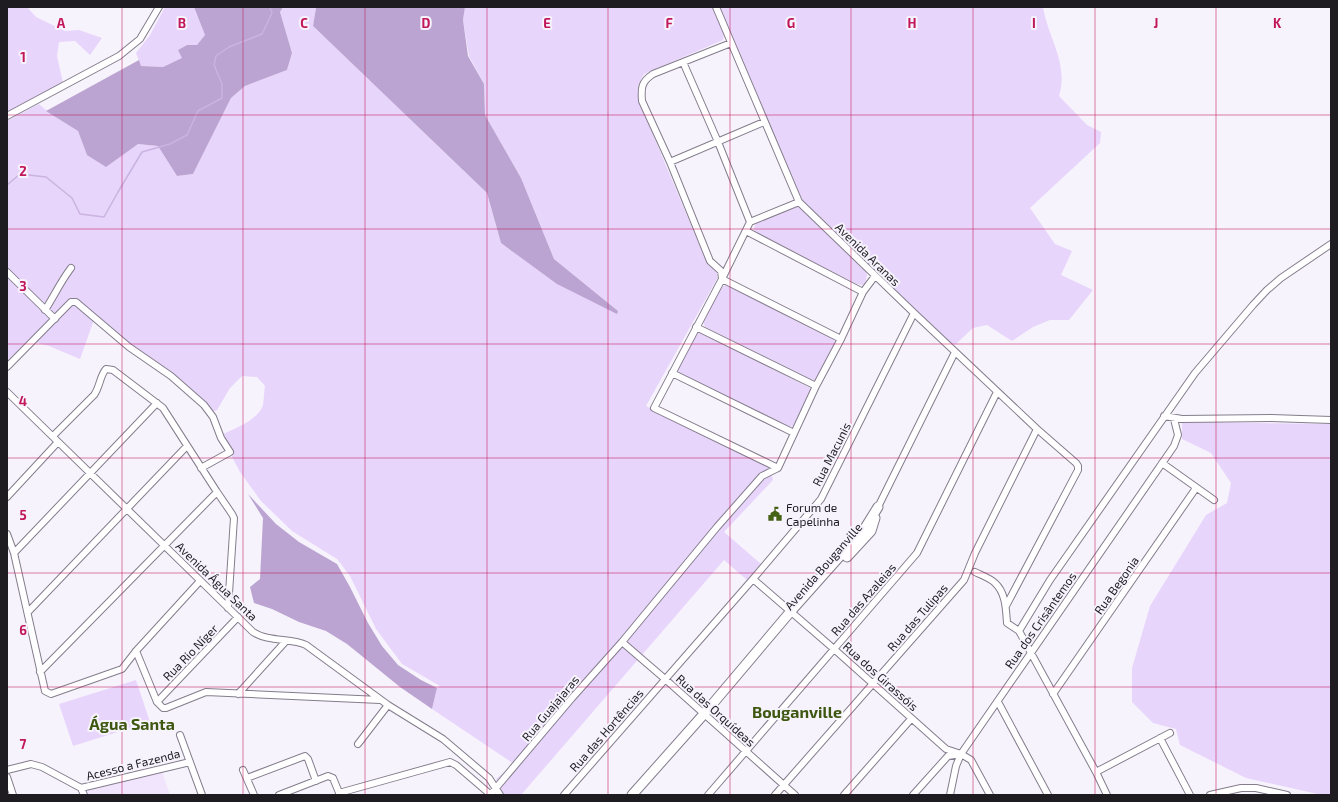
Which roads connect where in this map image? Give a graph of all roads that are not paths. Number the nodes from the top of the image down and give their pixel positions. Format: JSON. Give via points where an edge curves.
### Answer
{"nodes":[{"id":1,"x":159,"y":7,"type":"edge"},
{"id":2,"x":716,"y":7,"type":"edge"},
{"id":3,"x":730,"y":43,"type":"junction"},
{"id":4,"x":683,"y":62,"type":"junction"},
{"id":5,"x":7,"y":116,"type":"edge"},
{"id":6,"x":764,"y":122,"type":"junction"},
{"id":7,"x":718,"y":142,"type":"junction"},
{"id":8,"x":670,"y":162,"type":"junction"},
{"id":9,"x":799,"y":202,"type":"junction"},
{"id":10,"x":750,"y":222,"type":"junction"},
{"id":11,"x":746,"y":231,"type":"junction"},
{"id":12,"x":1331,"y":244,"type":"edge"},
{"id":13,"x":71,"y":268,"type":"dead end"},
{"id":14,"x":7,"y":272,"type":"edge"},
{"id":15,"x":875,"y":276,"type":"junction"},
{"id":16,"x":722,"y":279,"type":"junction"},
{"id":17,"x":863,"y":292,"type":"junction"},
{"id":18,"x":45,"y":310,"type":"junction"},
{"id":19,"x":914,"y":313,"type":"junction"},
{"id":20,"x":55,"y":319,"type":"junction"},
{"id":21,"x":696,"y":327,"type":"junction"},
{"id":22,"x":841,"y":339,"type":"junction"},
{"id":23,"x":954,"y":352,"type":"junction"},
{"id":24,"x":7,"y":367,"type":"edge"},
{"id":25,"x":672,"y":373,"type":"junction"},
{"id":26,"x":816,"y":386,"type":"junction"},
{"id":27,"x":7,"y":392,"type":"edge"},
{"id":28,"x":998,"y":392,"type":"junction"},
{"id":29,"x":157,"y":403,"type":"junction"},
{"id":30,"x":1164,"y":416,"type":"junction"},
{"id":31,"x":1174,"y":419,"type":"junction"},
{"id":32,"x":1331,"y":420,"type":"edge"},
{"id":33,"x":1037,"y":428,"type":"junction"},
{"id":34,"x":794,"y":433,"type":"junction"},
{"id":35,"x":53,"y":436,"type":"junction"},
{"id":36,"x":58,"y":442,"type":"junction"},
{"id":37,"x":187,"y":446,"type":"junction"},
{"id":38,"x":1162,"y":463,"type":"junction"},
{"id":39,"x":201,"y":468,"type":"junction"},
{"id":40,"x":778,"y":468,"type":"junction"},
{"id":41,"x":90,"y":473,"type":"junction"},
{"id":42,"x":1196,"y":488,"type":"junction"},
{"id":43,"x":216,"y":492,"type":"junction"},
{"id":44,"x":7,"y":497,"type":"edge"},
{"id":45,"x":1214,"y":500,"type":"dead end"},
{"id":46,"x":878,"y":507,"type":"joint"},
{"id":47,"x":127,"y":509,"type":"junction"},
{"id":48,"x":7,"y":534,"type":"edge"},
{"id":49,"x":164,"y":545,"type":"junction"},
{"id":50,"x":14,"y":553,"type":"junction"},
{"id":51,"x":975,"y":572,"type":"dead end"},
{"id":52,"x":753,"y":579,"type":"junction"},
{"id":53,"x":200,"y":581,"type":"junction"},
{"id":54,"x":1006,"y":606,"type":"junction"},
{"id":55,"x":228,"y":608,"type":"junction"},
{"id":56,"x":28,"y":612,"type":"junction"},
{"id":57,"x":793,"y":613,"type":"junction"},
{"id":58,"x":238,"y":617,"type":"junction"},
{"id":59,"x":1019,"y":631,"type":"junction"},
{"id":60,"x":286,"y":641,"type":"junction"},
{"id":61,"x":622,"y":642,"type":"junction"},
{"id":62,"x":834,"y":649,"type":"junction"},
{"id":63,"x":136,"y":651,"type":"junction"},
{"id":64,"x":1031,"y":653,"type":"junction"},
{"id":65,"x":40,"y":672,"type":"junction"},
{"id":66,"x":665,"y":678,"type":"junction"},
{"id":67,"x":873,"y":684,"type":"junction"},
{"id":68,"x":238,"y":694,"type":"junction"},
{"id":69,"x":1053,"y":694,"type":"junction"},
{"id":70,"x":380,"y":700,"type":"junction"},
{"id":71,"x":156,"y":702,"type":"junction"},
{"id":72,"x":998,"y":702,"type":"junction"},
{"id":73,"x":388,"y":705,"type":"junction"},
{"id":74,"x":706,"y":716,"type":"junction"},
{"id":75,"x":911,"y":719,"type":"junction"},
{"id":76,"x":1170,"y":733,"type":"dead end"},
{"id":77,"x":180,"y":735,"type":"dead end"},
{"id":78,"x":1160,"y":738,"type":"junction"},
{"id":79,"x":358,"y":744,"type":"dead end"},
{"id":80,"x":746,"y":751,"type":"junction"},
{"id":81,"x":961,"y":754,"type":"junction"},
{"id":82,"x":190,"y":762,"type":"junction"},
{"id":83,"x":7,"y":770,"type":"edge"},
{"id":84,"x":243,"y":770,"type":"dead end"},
{"id":85,"x":1096,"y":772,"type":"junction"},
{"id":86,"x":7,"y":777,"type":"edge"},
{"id":87,"x":247,"y":778,"type":"junction"},
{"id":88,"x":316,"y":780,"type":"junction"},
{"id":89,"x":784,"y":785,"type":"junction"},
{"id":90,"x":81,"y":788,"type":"junction"},
{"id":91,"x":496,"y":789,"type":"junction"},
{"id":92,"x":339,"y":794,"type":"edge"},
{"id":93,"x":13,"y":795,"type":"edge"},
{"id":94,"x":84,"y":795,"type":"edge"},
{"id":95,"x":202,"y":795,"type":"edge"},
{"id":96,"x":254,"y":795,"type":"edge"},
{"id":97,"x":279,"y":795,"type":"edge"},
{"id":98,"x":491,"y":795,"type":"edge"},
{"id":99,"x":500,"y":795,"type":"edge"},
{"id":100,"x":564,"y":795,"type":"edge"},
{"id":101,"x":632,"y":795,"type":"edge"},
{"id":102,"x":640,"y":795,"type":"edge"},
{"id":103,"x":708,"y":795,"type":"edge"},
{"id":104,"x":775,"y":795,"type":"edge"},
{"id":105,"x":795,"y":795,"type":"edge"},
{"id":106,"x":844,"y":795,"type":"edge"},
{"id":107,"x":913,"y":795,"type":"edge"},
{"id":108,"x":950,"y":795,"type":"edge"},
{"id":109,"x":990,"y":795,"type":"edge"},
{"id":110,"x":1048,"y":795,"type":"edge"},
{"id":111,"x":1107,"y":795,"type":"edge"},
{"id":112,"x":1190,"y":795,"type":"edge"},
{"id":113,"x":1210,"y":795,"type":"edge"},
{"id":114,"x":1286,"y":795,"type":"edge"}],
"edges":[{"from":1,"to":5,"type":"street","via":[[140,39],[119,56]]},
{"from":2,"to":3,"type":"street","name":"Avenida Aranas"},
{"from":3,"to":4,"type":"street"},
{"from":3,"to":6,"type":"street","name":"Avenida Aranas"},
{"from":4,"to":7,"type":"street"},
{"from":4,"to":8,"type":"street","via":[[645,79],[641,91],[642,101]]},
{"from":6,"to":7,"type":"street"},
{"from":6,"to":9,"type":"street","name":"Avenida Aranas"},
{"from":7,"to":8,"type":"street"},
{"from":7,"to":10,"type":"street"},
{"from":8,"to":16,"type":"street","via":[[710,261],[721,271]]},
{"from":9,"to":10,"type":"street"},
{"from":9,"to":15,"type":"street","name":"Avenida Aranas"},
{"from":10,"to":11,"type":"street"},
{"from":11,"to":16,"type":"street"},
{"from":11,"to":17,"type":"street"},
{"from":12,"to":30,"type":"street","via":[[1281,278],[1253,305],[1194,373]]},
{"from":13,"to":18,"type":"street"},
{"from":14,"to":18,"type":"street"},
{"from":15,"to":17,"type":"street"},
{"from":15,"to":19,"type":"street","name":"Avenida Aranas"},
{"from":16,"to":21,"type":"street"},
{"from":16,"to":22,"type":"street"},
{"from":17,"to":22,"type":"street"},
{"from":18,"to":20,"type":"street"},
{"from":19,"to":23,"type":"street","name":"Avenida Aranas"},
{"from":19,"to":52,"type":"street","name":"Rua Macunis","via":[[821,499]]},
{"from":20,"to":24,"type":"street"},
{"from":20,"to":39,"type":"street","via":[[71,302],[76,302],[129,348],[171,376],[204,405],[213,417],[230,452]]},
{"from":21,"to":25,"type":"street"},
{"from":21,"to":26,"type":"street"},
{"from":22,"to":26,"type":"street"},
{"from":23,"to":28,"type":"street","name":"Avenida Aranas"},
{"from":23,"to":46,"type":"street"},
{"from":25,"to":34,"type":"street"},
{"from":25,"to":40,"type":"street","via":[[654,408]]},
{"from":26,"to":34,"type":"street"},
{"from":27,"to":35,"type":"street","name":"Avenida Água Santa"},
{"from":28,"to":33,"type":"street","name":"Avenida Aranas"},
{"from":28,"to":62,"type":"street","name":"Rua das Azaleias","via":[[917,553]]},
{"from":29,"to":35,"type":"street","via":[[113,370],[106,369],[103,371],[98,390]]},
{"from":29,"to":37,"type":"street"},
{"from":29,"to":41,"type":"street"},
{"from":30,"to":31,"type":"street"},
{"from":30,"to":59,"type":"street","via":[[1050,580]]},
{"from":31,"to":32,"type":"street"},
{"from":31,"to":38,"type":"street","name":"Rua dos Crisântemos","via":[[1178,435]]},
{"from":33,"to":54,"type":"street","name":"Avenida Aranas","via":[[1076,463],[1078,470]]},
{"from":33,"to":67,"type":"street","name":"Rua das Tulipas","via":[[964,580]]},
{"from":34,"to":40,"type":"street"},
{"from":35,"to":36,"type":"street","name":"Avenida Água Santa"},
{"from":36,"to":41,"type":"street","name":"Avenida Água Santa"},
{"from":36,"to":44,"type":"street"},
{"from":37,"to":39,"type":"street"},
{"from":37,"to":47,"type":"street"},
{"from":38,"to":42,"type":"street"},
{"from":38,"to":64,"type":"street","name":"Rua dos Crisântemos"},
{"from":39,"to":43,"type":"street"},
{"from":40,"to":61,"type":"street","name":"Rua Guajajaras","via":[[762,476]]},
{"from":41,"to":47,"type":"street","name":"Avenida Água Santa"},
{"from":41,"to":50,"type":"street"},
{"from":42,"to":45,"type":"street"},
{"from":42,"to":69,"type":"street","name":"Rua Begonia"},
{"from":43,"to":49,"type":"street"},
{"from":43,"to":55,"type":"street","via":[[234,518]]},
{"from":46,"to":57,"type":"street","name":"Avenida Bouganville","via":[[871,531]]},
{"from":47,"to":49,"type":"street","name":"Avenida Água Santa"},
{"from":47,"to":56,"type":"street"},
{"from":48,"to":50,"type":"street"},
{"from":49,"to":53,"type":"street","name":"Avenida Água Santa"},
{"from":49,"to":65,"type":"street"},
{"from":50,"to":56,"type":"street"},
{"from":51,"to":54,"type":"street","via":[[994,582],[1001,590]]},
{"from":52,"to":57,"type":"street","name":"Rua dos Girassóis"},
{"from":52,"to":66,"type":"street","name":"Rua Macunis"},
{"from":53,"to":55,"type":"street","name":"Avenida Água Santa"},
{"from":53,"to":63,"type":"street"},
{"from":54,"to":59,"type":"street","via":[[1007,623]]},
{"from":55,"to":58,"type":"street","name":"Avenida Água Santa"},
{"from":56,"to":65,"type":"street"},
{"from":57,"to":62,"type":"street","name":"Rua dos Girassóis"},
{"from":57,"to":74,"type":"street","name":"Avenida Bouganville"},
{"from":58,"to":60,"type":"street","name":"Avenida Água Santa","via":[[257,634]]},
{"from":58,"to":71,"type":"street","name":"Rua Rio Níger"},
{"from":59,"to":64,"type":"street"},
{"from":60,"to":68,"type":"street"},
{"from":60,"to":70,"type":"street","name":"Avenida Água Santa","via":[[306,645]]},
{"from":61,"to":66,"type":"street","name":"Rua das Orquídeas"},
{"from":61,"to":91,"type":"street","name":"Rua Guajajaras"},
{"from":62,"to":67,"type":"street","name":"Rua dos Girassóis"},
{"from":62,"to":80,"type":"street","name":"Rua das Azaleias"},
{"from":63,"to":65,"type":"street","via":[[122,669],[51,694],[45,691]]},
{"from":63,"to":71,"type":"street"},
{"from":64,"to":69,"type":"street"},
{"from":64,"to":72,"type":"street","name":"Rua dos Crisântemos"},
{"from":66,"to":74,"type":"street","name":"Rua das Orquídeas"},
{"from":66,"to":100,"type":"street","name":"Rua das Hortências"},
{"from":67,"to":75,"type":"street","name":"Rua dos Girassóis"},
{"from":67,"to":89,"type":"street","name":"Rua das Tulipas"},
{"from":68,"to":70,"type":"street"},
{"from":68,"to":71,"type":"street","via":[[206,692],[166,708]]},
{"from":69,"to":85,"type":"street"},
{"from":70,"to":73,"type":"street","name":"Avenida Água Santa"},
{"from":72,"to":81,"type":"street","name":"Rua dos Crisântemos"},
{"from":72,"to":110,"type":"street"},
{"from":73,"to":79,"type":"street"},
{"from":73,"to":91,"type":"street","name":"Avenida Água Santa","via":[[443,739],[489,778]]},
{"from":74,"to":80,"type":"street","name":"Rua das Orquídeas"},
{"from":74,"to":101,"type":"street","name":"Avenida Bouganville"},
{"from":74,"to":102,"type":"street","name":"Avenida Bouganville"},
{"from":75,"to":81,"type":"street","name":"Rua dos Girassóis","via":[[946,749]]},
{"from":75,"to":106,"type":"street"},
{"from":76,"to":78,"type":"street"},
{"from":77,"to":82,"type":"street"},
{"from":78,"to":85,"type":"street"},
{"from":78,"to":112,"type":"street"},
{"from":80,"to":89,"type":"street","name":"Rua das Orquídeas"},
{"from":80,"to":103,"type":"street","name":"Rua das Azaleias"},
{"from":81,"to":107,"type":"street","via":[[948,756]]},
{"from":81,"to":108,"type":"street","name":"Rua dos Crisântemos"},
{"from":81,"to":109,"type":"street","via":[[971,760]]},
{"from":82,"to":90,"type":"street","name":"Acesso a Fazenda"},
{"from":82,"to":95,"type":"street"},
{"from":83,"to":90,"type":"street","via":[[31,764],[42,767]]},
{"from":84,"to":87,"type":"street"},
{"from":85,"to":111,"type":"street"},
{"from":86,"to":93,"type":"street"},
{"from":87,"to":88,"type":"street","via":[[305,756]]},
{"from":87,"to":96,"type":"street"},
{"from":88,"to":92,"type":"street","via":[[328,776],[333,778]]},
{"from":88,"to":97,"type":"street"},
{"from":89,"to":104,"type":"street","name":"Rua das Tulipas"},
{"from":89,"to":105,"type":"street","name":"Rua das Orquídeas"},
{"from":90,"to":94,"type":"street"},
{"from":91,"to":98,"type":"street","name":"Rua Guajajaras"},
{"from":91,"to":99,"type":"street","name":"Avenida Água Santa"},
{"from":92,"to":98,"type":"street","via":[[450,762]]},
{"from":113,"to":114,"type":"street","via":[[1241,788],[1256,788]]}]}
